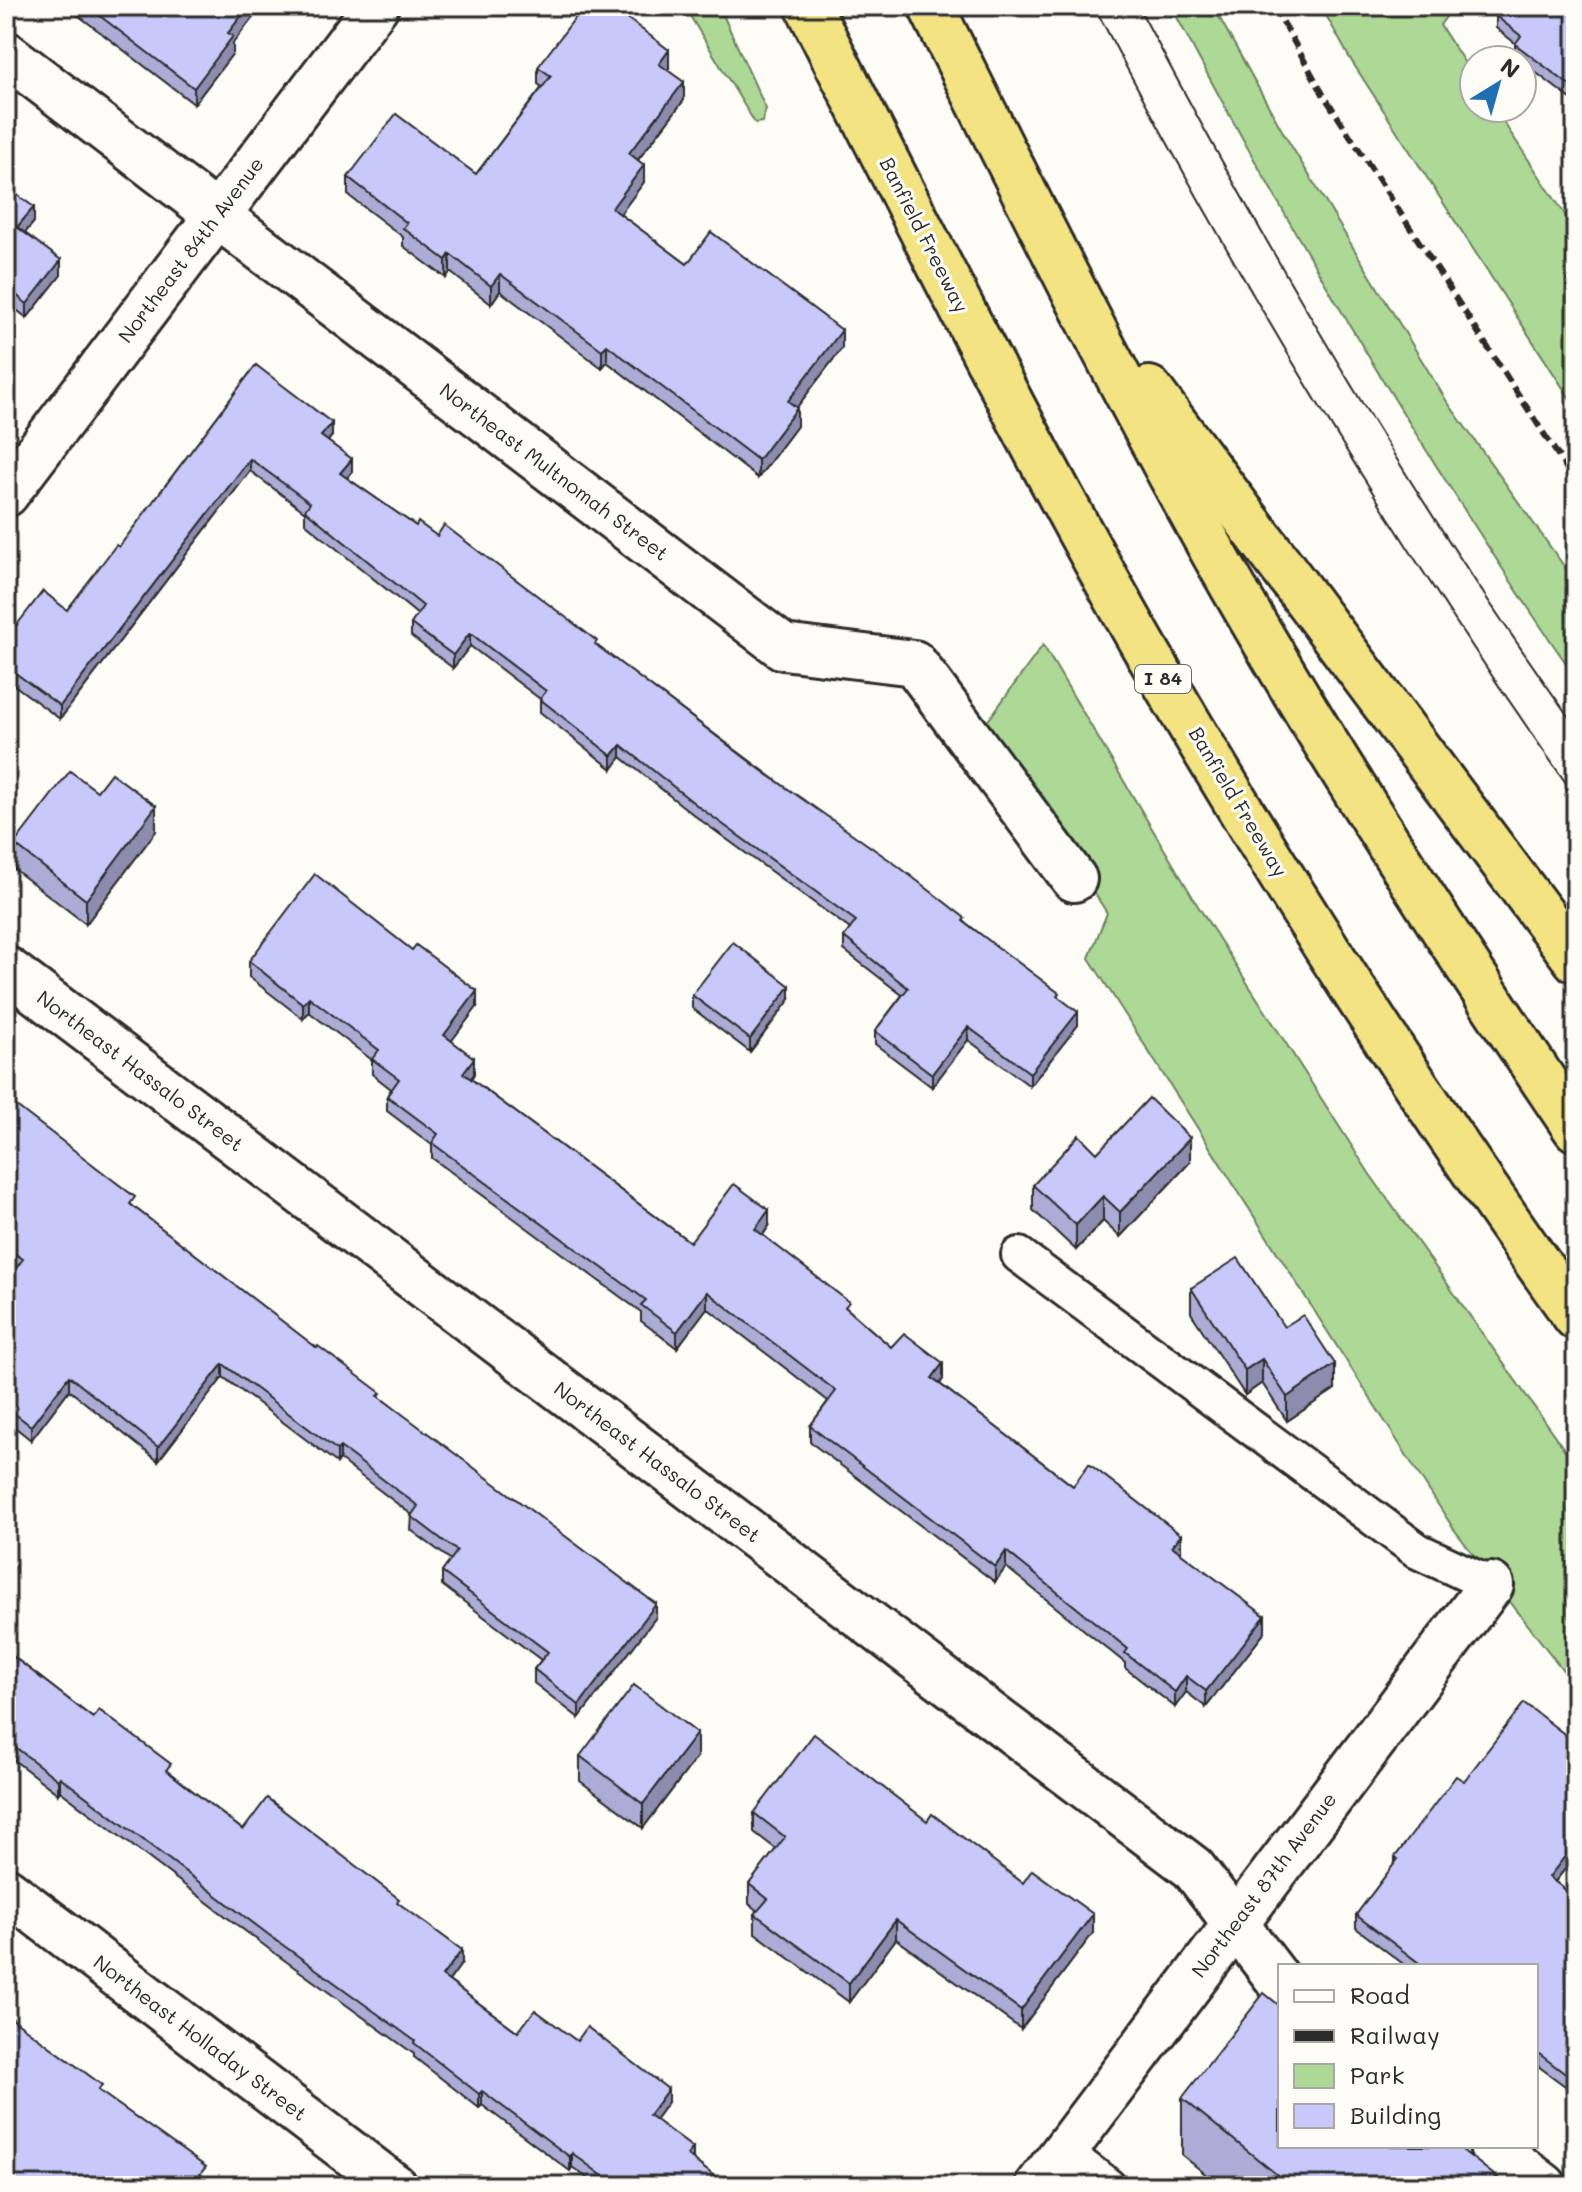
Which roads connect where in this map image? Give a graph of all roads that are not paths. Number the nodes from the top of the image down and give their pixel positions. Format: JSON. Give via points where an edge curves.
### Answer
{"nodes":[{"id":1,"x":376,"y":6,"type":"edge"},
{"id":2,"x":808,"y":6,"type":"edge"},
{"id":3,"x":931,"y":6,"type":"edge"},
{"id":4,"x":6,"y":54,"type":"edge"},
{"id":5,"x":218,"y":216,"type":"junction"},
{"id":6,"x":1067,"y":278,"type":"junction"},
{"id":7,"x":6,"y":494,"type":"edge"},
{"id":8,"x":1074,"y":879,"type":"dead end"},
{"id":9,"x":1576,"y":960,"type":"edge"},
{"id":10,"x":6,"y":969,"type":"edge"},
{"id":11,"x":1576,"y":1129,"type":"edge"},
{"id":12,"x":1019,"y":1255,"type":"dead end"},
{"id":13,"x":1576,"y":1317,"type":"edge"},
{"id":14,"x":1491,"y":1585,"type":"joint"},
{"id":15,"x":6,"y":1890,"type":"edge"},
{"id":16,"x":1236,"y":1924,"type":"junction"},
{"id":17,"x":1278,"y":1979,"type":"edge"},
{"id":18,"x":1495,"y":2148,"type":"edge"},
{"id":19,"x":1064,"y":2152,"type":"junction"},
{"id":20,"x":394,"y":2186,"type":"edge"},
{"id":21,"x":1038,"y":2186,"type":"edge"},
{"id":22,"x":1108,"y":2186,"type":"edge"},
{"id":23,"x":1544,"y":2186,"type":"edge"}],
"edges":[{"from":1,"to":5,"type":"street","name":"Northeast 84th Avenue"},
{"from":2,"to":13,"type":"highway","name":"Banfield Freeway","number":"I 84","via":[[1055,486],[1157,668],[1382,1034]]},
{"from":3,"to":6,"type":"highway"},
{"from":4,"to":5,"type":"street","name":"Northeast Multnomah Street"},
{"from":5,"to":7,"type":"street","name":"Northeast 84th Avenue"},
{"from":5,"to":8,"type":"street","name":"Northeast Multnomah Street","via":[[783,647],[914,663]]},
{"from":6,"to":9,"type":"highway"},
{"from":6,"to":11,"type":"highway","via":[[1250,616],[1360,801]]},
{"from":10,"to":16,"type":"street","name":"Northeast Hassalo Street","via":[[1193,1868]]},
{"from":12,"to":14,"type":"lane","via":[[1418,1551]]},
{"from":14,"to":16,"type":"street","name":"Northeast 87th Avenue"},
{"from":15,"to":20,"type":"street","name":"Northeast Holladay Street"},
{"from":16,"to":17,"type":"street","name":"Northeast Hassalo Street"},
{"from":16,"to":19,"type":"street","name":"Northeast 87th Avenue"},
{"from":18,"to":23,"type":"street"},
{"from":19,"to":21,"type":"street","name":"Northeast 87th Avenue"},
{"from":19,"to":22,"type":"lane"}]}
